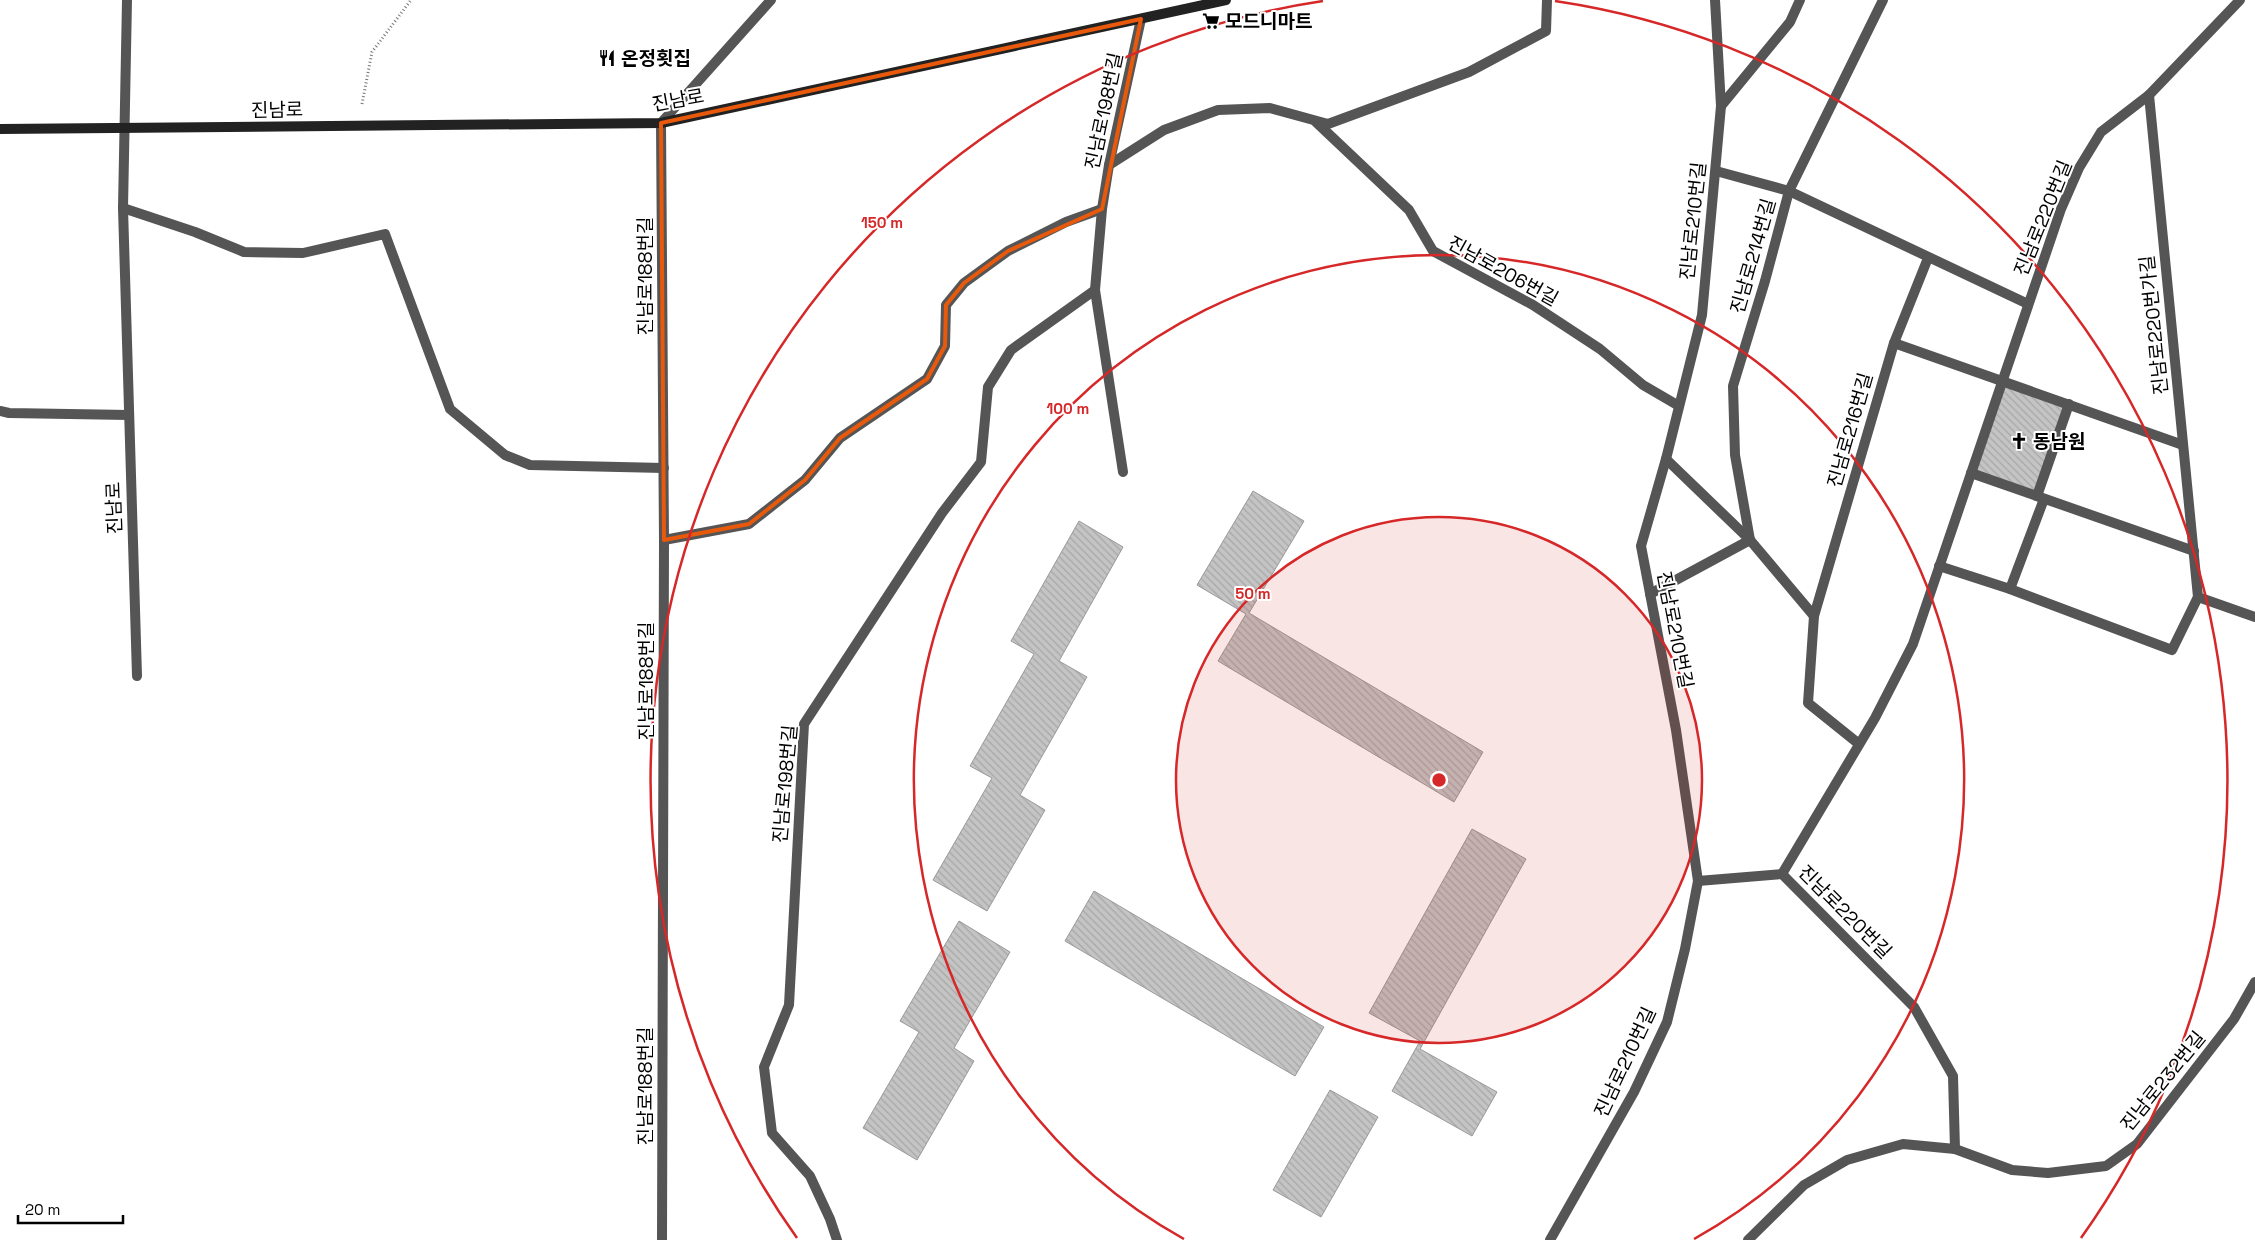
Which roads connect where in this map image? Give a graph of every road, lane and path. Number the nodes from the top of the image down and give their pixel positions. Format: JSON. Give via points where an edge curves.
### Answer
{"nodes":[{"id":1,"x":128,"y":0,"type":"edge"},
{"id":2,"x":410,"y":0,"type":"edge"},
{"id":3,"x":771,"y":0,"type":"edge"},
{"id":4,"x":1226,"y":0,"type":"edge"},
{"id":5,"x":1547,"y":0,"type":"edge"},
{"id":6,"x":1715,"y":0,"type":"edge"},
{"id":7,"x":1800,"y":0,"type":"edge"},
{"id":8,"x":1884,"y":0,"type":"edge"},
{"id":9,"x":2240,"y":0,"type":"edge"},
{"id":10,"x":1141,"y":19,"type":"junction"},
{"id":11,"x":2149,"y":96,"type":"junction"},
{"id":12,"x":1721,"y":106,"type":"junction"},
{"id":13,"x":1314,"y":120,"type":"junction"},
{"id":14,"x":661,"y":123,"type":"junction"},
{"id":15,"x":358,"y":126,"type":"junction"},
{"id":16,"x":0,"y":129,"type":"edge"},
{"id":17,"x":124,"y":129,"type":"junction"},
{"id":18,"x":1109,"y":165,"type":"junction"},
{"id":19,"x":1716,"y":171,"type":"junction"},
{"id":20,"x":1790,"y":191,"type":"junction"},
{"id":21,"x":123,"y":208,"type":"junction"},
{"id":22,"x":1102,"y":209,"type":"junction"},
{"id":23,"x":1928,"y":258,"type":"junction"},
{"id":24,"x":1095,"y":290,"type":"junction"},
{"id":25,"x":2028,"y":304,"type":"junction"},
{"id":26,"x":1894,"y":343,"type":"junction"},
{"id":27,"x":2002,"y":381,"type":"junction"},
{"id":28,"x":2069,"y":404,"type":"junction"},
{"id":29,"x":1679,"y":406,"type":"junction"},
{"id":30,"x":0,"y":411,"type":"edge"},
{"id":31,"x":129,"y":414,"type":"junction"},
{"id":32,"x":2184,"y":444,"type":"junction"},
{"id":33,"x":1666,"y":459,"type":"junction"},
{"id":34,"x":664,"y":468,"type":"junction"},
{"id":35,"x":1123,"y":472,"type":"dead end"},
{"id":36,"x":1971,"y":473,"type":"junction"},
{"id":37,"x":2040,"y":497,"type":"junction"},
{"id":38,"x":664,"y":540,"type":"junction"},
{"id":39,"x":1750,"y":540,"type":"junction"},
{"id":40,"x":2194,"y":551,"type":"junction"},
{"id":41,"x":1939,"y":566,"type":"junction"},
{"id":42,"x":2010,"y":589,"type":"junction"},
{"id":43,"x":1650,"y":594,"type":"junction"},
{"id":44,"x":2198,"y":596,"type":"junction"},
{"id":45,"x":1814,"y":616,"type":"junction"},
{"id":46,"x":2255,"y":617,"type":"edge"},
{"id":47,"x":137,"y":676,"type":"dead end"},
{"id":48,"x":1859,"y":744,"type":"junction"},
{"id":49,"x":1782,"y":874,"type":"junction"},
{"id":50,"x":1698,"y":881,"type":"junction"},
{"id":51,"x":2255,"y":982,"type":"edge"},
{"id":52,"x":1955,"y":1149,"type":"junction"},
{"id":53,"x":662,"y":1240,"type":"edge"},
{"id":54,"x":837,"y":1240,"type":"edge"},
{"id":55,"x":1550,"y":1240,"type":"edge"},
{"id":56,"x":1748,"y":1240,"type":"edge"}],
"edges":[{"from":1,"to":17,"type":"street","name":"진남로"},
{"from":2,"to":15,"type":"path","via":[[372,52]]},
{"from":3,"to":14,"type":"street"},
{"from":4,"to":10,"type":"main road","name":"진남로"},
{"from":5,"to":13,"type":"street","name":"진남로206번길","via":[[1546,32],[1470,72],[1328,124]]},
{"from":6,"to":12,"type":"street","name":"진남로210번길"},
{"from":7,"to":12,"type":"street","via":[[1790,22]]},
{"from":8,"to":20,"type":"street","name":"진남로214번길"},
{"from":9,"to":11,"type":"street","name":"진남로220번길"},
{"from":10,"to":14,"type":"main road","name":"진남로"},
{"from":10,"to":18,"type":"street","name":"진남로198번길"},
{"from":11,"to":25,"type":"street","name":"진남로220번길","via":[[2101,132],[2079,168]]},
{"from":11,"to":32,"type":"street","name":"진남로220번가길"},
{"from":12,"to":19,"type":"street","name":"진남로210번길"},
{"from":13,"to":18,"type":"street","name":"진남로206번길","via":[[1270,108],[1218,110],[1164,130]]},
{"from":13,"to":29,"type":"street","name":"진남로206번길","via":[[1409,210],[1433,251],[1532,305],[1600,350],[1643,385]]},
{"from":14,"to":15,"type":"main road","name":"진남로"},
{"from":14,"to":34,"type":"street","name":"진남로188번길"},
{"from":15,"to":17,"type":"main road","name":"진남로"},
{"from":16,"to":17,"type":"main road","name":"진남로"},
{"from":17,"to":21,"type":"street","name":"진남로"},
{"from":18,"to":22,"type":"street","name":"진남로198번길"},
{"from":19,"to":20,"type":"street"},
{"from":19,"to":29,"type":"street","name":"진남로210번길","via":[[1702,314]]},
{"from":20,"to":23,"type":"street"},
{"from":20,"to":39,"type":"street","name":"진남로214번길","via":[[1733,386],[1735,454]]},
{"from":21,"to":31,"type":"street","name":"진남로"},
{"from":21,"to":34,"type":"street","via":[[244,252],[303,253],[385,234],[450,410],[505,455],[530,465]]},
{"from":22,"to":24,"type":"street","name":"진남로198번길"},
{"from":22,"to":38,"type":"street","via":[[1066,222],[1008,251],[964,283],[946,305],[945,346],[927,379],[840,438],[805,480],[748,524]]},
{"from":23,"to":25,"type":"street"},
{"from":23,"to":26,"type":"street","name":"진남로216번길"},
{"from":24,"to":35,"type":"street","name":"진남로198번길"},
{"from":24,"to":54,"type":"street","name":"진남로198번길","via":[[1011,350],[988,387],[981,462],[942,513],[804,724],[789,1005],[764,1067],[772,1133],[810,1176]]},
{"from":25,"to":27,"type":"street","name":"진남로220번길"},
{"from":26,"to":27,"type":"street"},
{"from":26,"to":45,"type":"street","name":"진남로216번길"},
{"from":27,"to":28,"type":"street"},
{"from":27,"to":36,"type":"street","name":"진남로220번길"},
{"from":28,"to":32,"type":"street"},
{"from":28,"to":37,"type":"street"},
{"from":29,"to":33,"type":"street","name":"진남로210번길"},
{"from":30,"to":31,"type":"street"},
{"from":31,"to":47,"type":"street","name":"진남로"},
{"from":32,"to":40,"type":"street","name":"진남로220번가길"},
{"from":33,"to":39,"type":"street"},
{"from":33,"to":43,"type":"street","name":"진남로210번길","via":[[1641,546]]},
{"from":34,"to":38,"type":"street","name":"진남로188번길"},
{"from":36,"to":37,"type":"street"},
{"from":36,"to":41,"type":"street","name":"진남로220번길"},
{"from":37,"to":40,"type":"street"},
{"from":37,"to":42,"type":"street"},
{"from":38,"to":53,"type":"street","name":"진남로188번길"},
{"from":39,"to":43,"type":"street"},
{"from":39,"to":45,"type":"street"},
{"from":40,"to":44,"type":"street","name":"진남로220번가길"},
{"from":41,"to":42,"type":"street"},
{"from":41,"to":48,"type":"street","name":"진남로220번길","via":[[1912,644]]},
{"from":42,"to":44,"type":"street","via":[[2172,650]]},
{"from":43,"to":50,"type":"street","name":"진남로210번길","via":[[1676,730]]},
{"from":44,"to":46,"type":"street"},
{"from":45,"to":48,"type":"street","name":"진남로216번길","via":[[1808,703]]},
{"from":48,"to":49,"type":"street","name":"진남로220번길"},
{"from":49,"to":50,"type":"street"},
{"from":49,"to":52,"type":"street","name":"진남로220번길","via":[[1914,1007],[1953,1076]]},
{"from":50,"to":55,"type":"street","name":"진남로210번길","via":[[1667,1022],[1634,1092]]},
{"from":51,"to":52,"type":"street","name":"진남로232번길","via":[[2234,1020],[2137,1144],[2106,1166],[2048,1173],[2012,1170]]},
{"from":52,"to":56,"type":"street","name":"진남로232번길","via":[[1903,1144],[1847,1160],[1804,1185]]}]}
